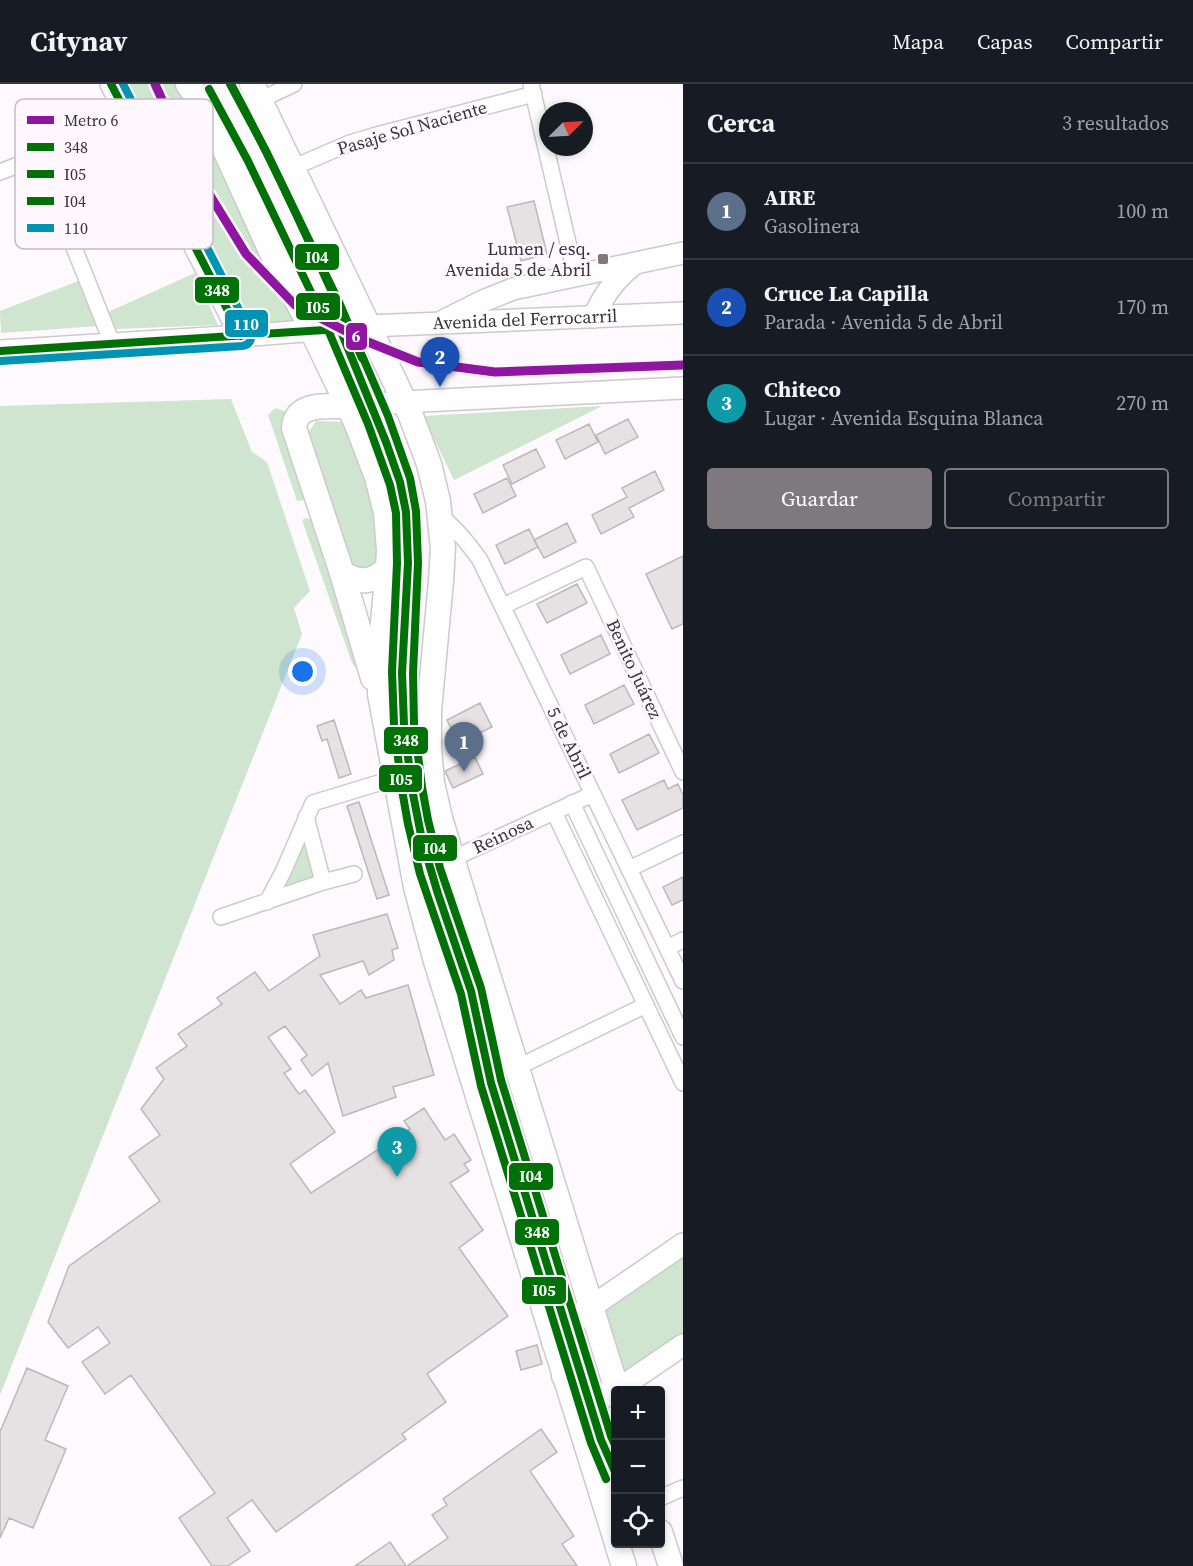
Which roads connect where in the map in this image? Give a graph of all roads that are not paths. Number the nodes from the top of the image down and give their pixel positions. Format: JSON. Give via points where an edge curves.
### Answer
{"nodes":[{"id":1,"x":111,"y":84,"type":"edge"},
{"id":2,"x":188,"y":84,"type":"edge"},
{"id":3,"x":294,"y":84,"type":"edge"},
{"id":4,"x":532,"y":89,"type":"edge"},
{"id":5,"x":256,"y":92,"type":"edge"},
{"id":6,"x":119,"y":99,"type":"edge"},
{"id":7,"x":198,"y":99,"type":"edge"},
{"id":8,"x":213,"y":126,"type":"edge"},
{"id":9,"x":15,"y":166,"type":"edge"},
{"id":10,"x":292,"y":168,"type":"junction"},
{"id":11,"x":0,"y":172,"type":"edge"},
{"id":12,"x":75,"y":249,"type":"edge"},
{"id":13,"x":196,"y":249,"type":"edge"},
{"id":14,"x":683,"y":253,"type":"edge"},
{"id":15,"x":636,"y":264,"type":"junction"},
{"id":16,"x":576,"y":277,"type":"junction"},
{"id":17,"x":683,"y":313,"type":"edge"},
{"id":18,"x":594,"y":316,"type":"junction"},
{"id":19,"x":439,"y":323,"type":"junction"},
{"id":20,"x":369,"y":326,"type":"junction"},
{"id":21,"x":312,"y":331,"type":"junction"},
{"id":22,"x":241,"y":336,"type":"junction"},
{"id":23,"x":112,"y":343,"type":"junction"},
{"id":24,"x":0,"y":351,"type":"edge"},
{"id":25,"x":683,"y":388,"type":"edge"},
{"id":26,"x":404,"y":402,"type":"junction"},
{"id":27,"x":348,"y":406,"type":"junction"},
{"id":28,"x":440,"y":516,"type":"junction"},
{"id":29,"x":388,"y":568,"type":"junction"},
{"id":30,"x":342,"y":573,"type":"junction"},
{"id":31,"x":503,"y":606,"type":"junction"},
{"id":32,"x":380,"y":694,"type":"junction"},
{"id":33,"x":683,"y":772,"type":"edge"},
{"id":34,"x":395,"y":778,"type":"junction"},
{"id":35,"x":593,"y":794,"type":"junction"},
{"id":36,"x":572,"y":803,"type":"junction"},
{"id":37,"x":554,"y":812,"type":"junction"},
{"id":38,"x":306,"y":817,"type":"junction"},
{"id":39,"x":683,"y":843,"type":"edge"},
{"id":40,"x":452,"y":859,"type":"junction"},
{"id":41,"x":629,"y":869,"type":"junction"},
{"id":42,"x":354,"y":874,"type":"dead end"},
{"id":43,"x":323,"y":882,"type":"junction"},
{"id":44,"x":267,"y":902,"type":"junction"},
{"id":45,"x":221,"y":917,"type":"dead end"},
{"id":46,"x":683,"y":940,"type":"edge"},
{"id":47,"x":667,"y":948,"type":"junction"},
{"id":48,"x":683,"y":981,"type":"edge"},
{"id":49,"x":646,"y":1005,"type":"junction"},
{"id":50,"x":683,"y":1036,"type":"edge"},
{"id":51,"x":516,"y":1068,"type":"junction"},
{"id":52,"x":683,"y":1083,"type":"edge"},
{"id":53,"x":683,"y":1244,"type":"edge"},
{"id":54,"x":591,"y":1307,"type":"junction"},
{"id":55,"x":554,"y":1342,"type":"junction"},
{"id":56,"x":683,"y":1345,"type":"edge"},
{"id":57,"x":564,"y":1377,"type":"junction"},
{"id":58,"x":616,"y":1386,"type":"edge"},
{"id":59,"x":623,"y":1386,"type":"edge"},
{"id":60,"x":611,"y":1393,"type":"edge"},
{"id":61,"x":683,"y":1488,"type":"edge"},
{"id":62,"x":665,"y":1496,"type":"edge"},
{"id":63,"x":611,"y":1526,"type":"edge"},
{"id":64,"x":665,"y":1547,"type":"edge"},
{"id":65,"x":618,"y":1548,"type":"edge"},
{"id":66,"x":624,"y":1566,"type":"edge"},
{"id":67,"x":671,"y":1566,"type":"edge"}],
"edges":[{"from":1,"to":6,"type":"street"},
{"from":2,"to":7,"type":"main road"},
{"from":3,"to":5,"type":"street"},
{"from":4,"to":10,"type":"street","name":"Pasaje Sol Naciente","via":[[351,143]]},
{"from":4,"to":16,"type":"street"},
{"from":5,"to":10,"type":"main road"},
{"from":8,"to":21,"type":"main road","via":[[270,251]]},
{"from":9,"to":11,"type":"street"},
{"from":10,"to":20,"type":"main road"},
{"from":12,"to":23,"type":"street"},
{"from":13,"to":22,"type":"street"},
{"from":14,"to":15,"type":"street"},
{"from":15,"to":16,"type":"street"},
{"from":15,"to":18,"type":"street","via":[[606,292]]},
{"from":16,"to":19,"type":"street","via":[[501,293]]},
{"from":17,"to":18,"type":"street","name":"Avenida del Ferrocarril"},
{"from":18,"to":19,"type":"street","name":"Avenida del Ferrocarril"},
{"from":19,"to":20,"type":"street","name":"Avenida del Ferrocarril"},
{"from":20,"to":21,"type":"street","name":"Avenida del Ferrocarril"},
{"from":20,"to":26,"type":"main road"},
{"from":21,"to":22,"type":"street"},
{"from":21,"to":27,"type":"main road"},
{"from":22,"to":23,"type":"street"},
{"from":23,"to":24,"type":"street"},
{"from":25,"to":26,"type":"street"},
{"from":26,"to":27,"type":"street"},
{"from":26,"to":28,"type":"main road","via":[[429,464]]},
{"from":27,"to":29,"type":"main road","via":[[382,496],[388,531]]},
{"from":27,"to":30,"type":"main road","via":[[308,408],[294,423]]},
{"from":28,"to":31,"type":"street","name":"5 de Abril","via":[[480,560]]},
{"from":28,"to":40,"type":"main road","via":[[443,548],[429,747],[434,792]]},
{"from":29,"to":30,"type":"main road","via":[[365,581]]},
{"from":29,"to":32,"type":"main road"},
{"from":30,"to":32,"type":"main road"},
{"from":31,"to":33,"type":"street","name":"Benito Juárez","via":[[586,567]]},
{"from":31,"to":35,"type":"street","name":"5 de Abril"},
{"from":32,"to":34,"type":"main road"},
{"from":34,"to":38,"type":"street","via":[[313,802]]},
{"from":34,"to":55,"type":"main road","via":[[424,919]]},
{"from":35,"to":36,"type":"street","name":"Reinosa"},
{"from":35,"to":41,"type":"street","name":"5 de Abril"},
{"from":36,"to":37,"type":"street","name":"Reinosa"},
{"from":36,"to":50,"type":"street"},
{"from":37,"to":40,"type":"street","name":"Reinosa"},
{"from":37,"to":49,"type":"street"},
{"from":38,"to":43,"type":"street"},
{"from":38,"to":44,"type":"street"},
{"from":39,"to":41,"type":"street"},
{"from":40,"to":51,"type":"main road"},
{"from":41,"to":47,"type":"street","name":"5 de Abril"},
{"from":42,"to":43,"type":"street"},
{"from":43,"to":44,"type":"street"},
{"from":44,"to":45,"type":"street"},
{"from":46,"to":47,"type":"street"},
{"from":47,"to":48,"type":"street","name":"5 de Abril"},
{"from":49,"to":51,"type":"street"},
{"from":49,"to":52,"type":"street"},
{"from":51,"to":54,"type":"main road"},
{"from":53,"to":54,"type":"street"},
{"from":54,"to":55,"type":"main road"},
{"from":54,"to":58,"type":"main road"},
{"from":55,"to":57,"type":"main road"},
{"from":56,"to":59,"type":"street"},
{"from":57,"to":60,"type":"main road","via":[[590,1397]]},
{"from":57,"to":63,"type":"main road"},
{"from":61,"to":62,"type":"street"},
{"from":64,"to":67,"type":"main road"},
{"from":65,"to":66,"type":"main road"}]}
